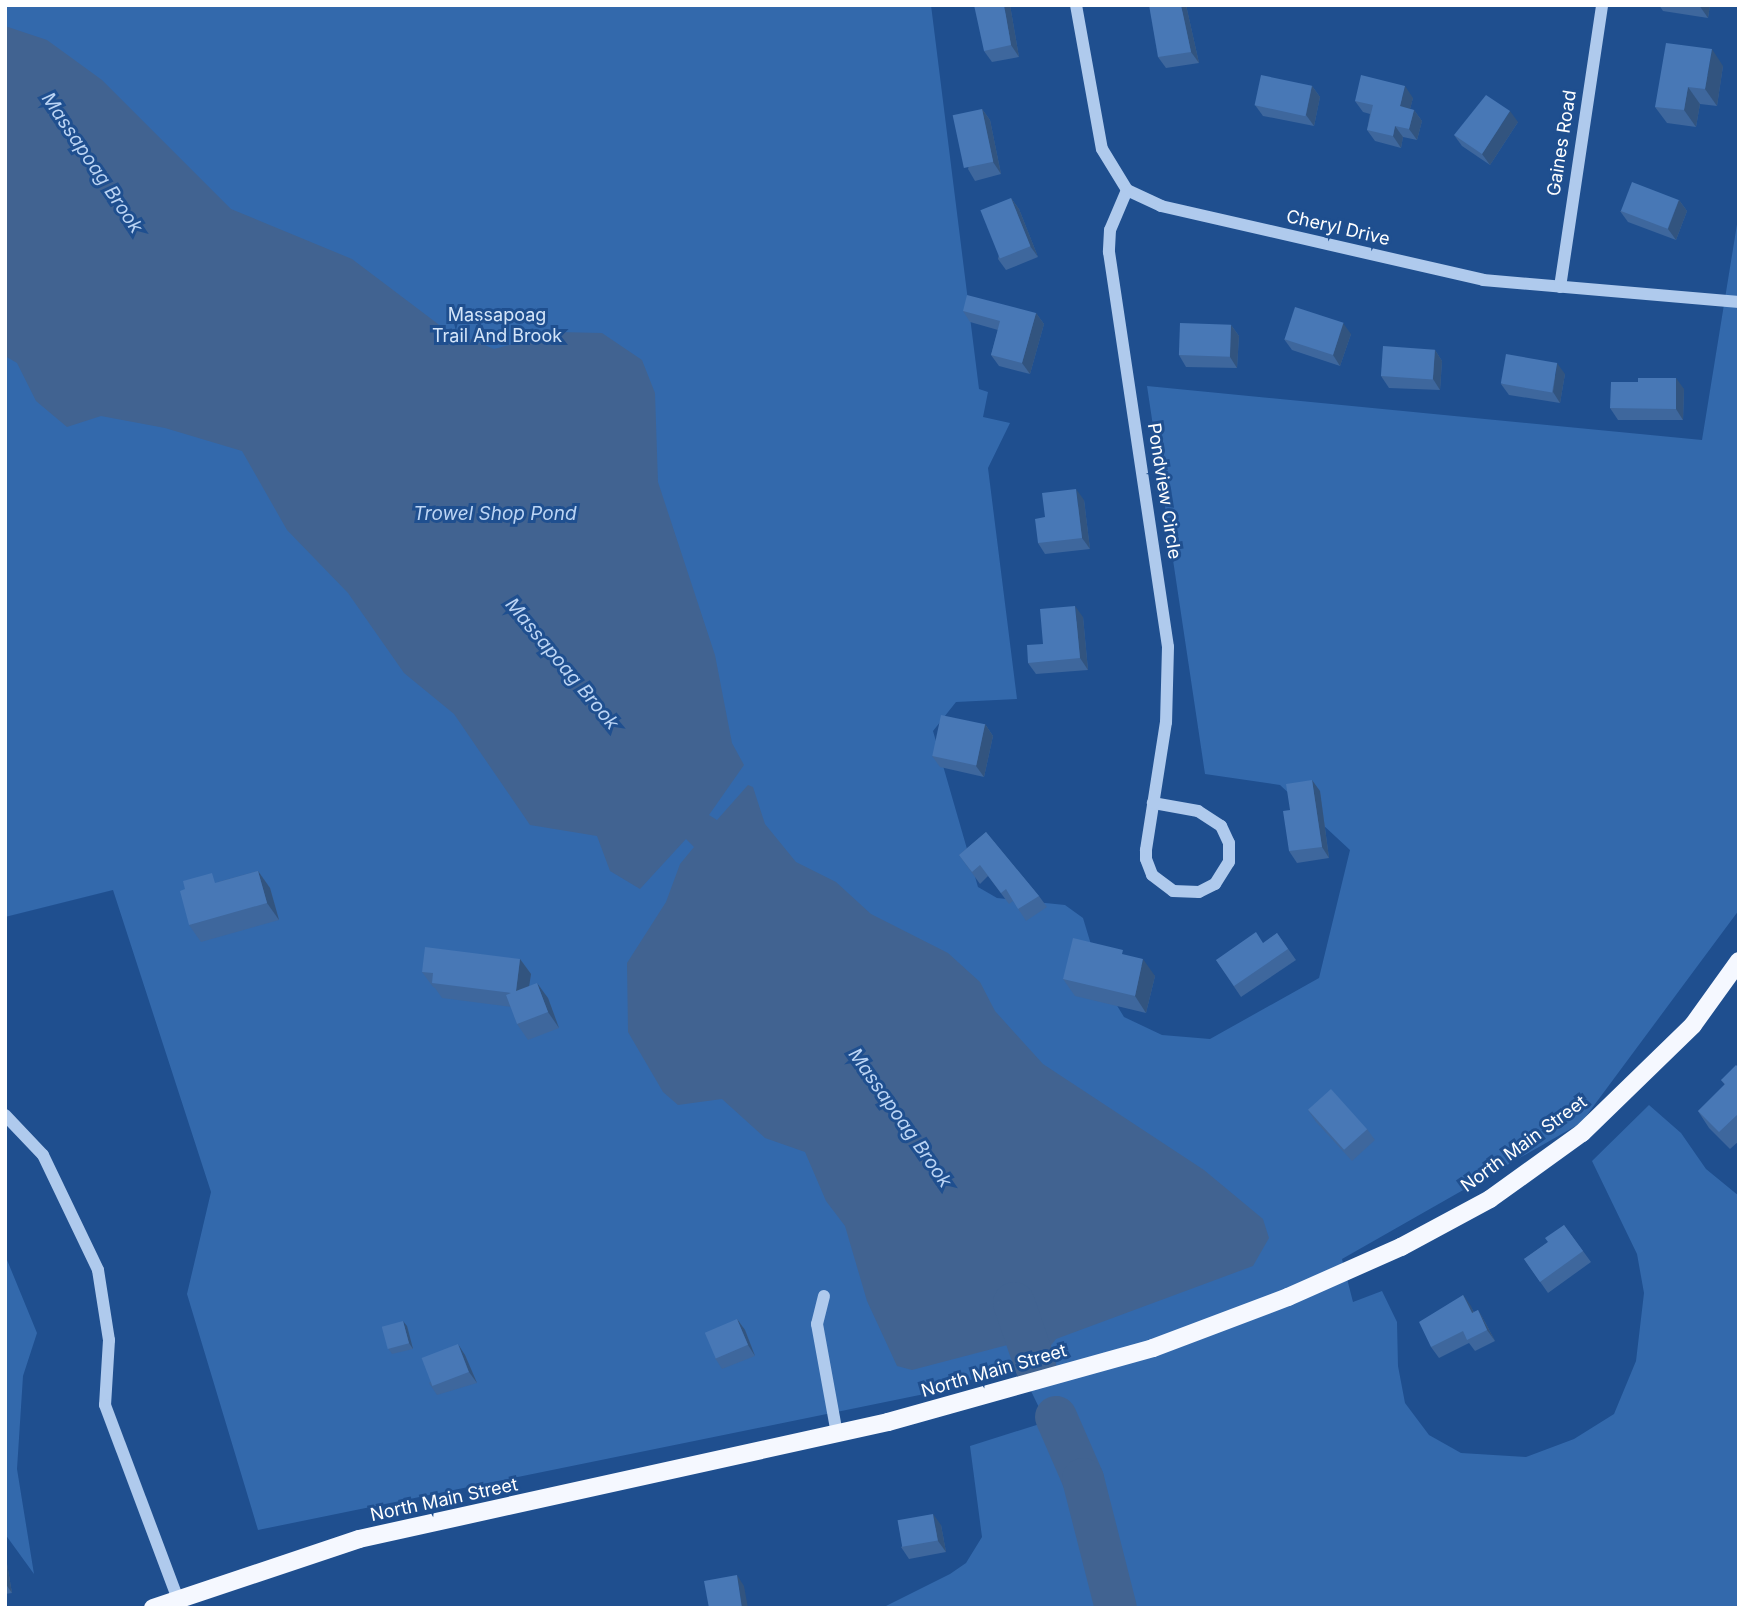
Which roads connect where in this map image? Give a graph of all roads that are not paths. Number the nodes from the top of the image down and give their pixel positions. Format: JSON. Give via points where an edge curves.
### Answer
{"nodes":[{"id":1,"x":1076,"y":5,"type":"edge"},
{"id":2,"x":1602,"y":5,"type":"edge"},
{"id":3,"x":1127,"y":190,"type":"junction"},
{"id":4,"x":1560,"y":287,"type":"junction"},
{"id":5,"x":1739,"y":302,"type":"edge"},
{"id":6,"x":1153,"y":803,"type":"junction"},
{"id":7,"x":1739,"y":961,"type":"edge"},
{"id":8,"x":5,"y":1115,"type":"edge"},
{"id":9,"x":824,"y":1296,"type":"dead end"},
{"id":10,"x":837,"y":1434,"type":"junction"},
{"id":11,"x":178,"y":1599,"type":"junction"},
{"id":12,"x":153,"y":1608,"type":"edge"}],
"edges":[{"from":1,"to":3,"type":"street","via":[[1102,149]]},
{"from":2,"to":4,"type":"street","name":"Gaines Road"},
{"from":3,"to":4,"type":"street","name":"Cheryl Drive","via":[[1161,206],[1482,281]]},
{"from":3,"to":6,"type":"street","name":"Pondview Circle","via":[[1110,230],[1109,251],[1168,647],[1166,722]]},
{"from":4,"to":5,"type":"street","name":"Cheryl Drive"},
{"from":6,"to":6,"type":"street","name":"Pondview Circle","via":[[1146,850],[1152,875],[1182,894],[1215,884],[1229,862],[1229,843],[1221,826],[1198,811]]},
{"from":7,"to":10,"type":"main road","name":"North Main Street","via":[[1693,1025],[1582,1133],[1490,1199],[1401,1247],[1288,1297],[1153,1348]]},
{"from":8,"to":11,"type":"street","via":[[43,1155],[98,1270],[108,1340],[105,1405]]},
{"from":9,"to":10,"type":"street","via":[[817,1324]]},
{"from":10,"to":11,"type":"main road","name":"North Main Street","via":[[359,1539]]},
{"from":11,"to":12,"type":"main road","name":"North Main Street"}]}
